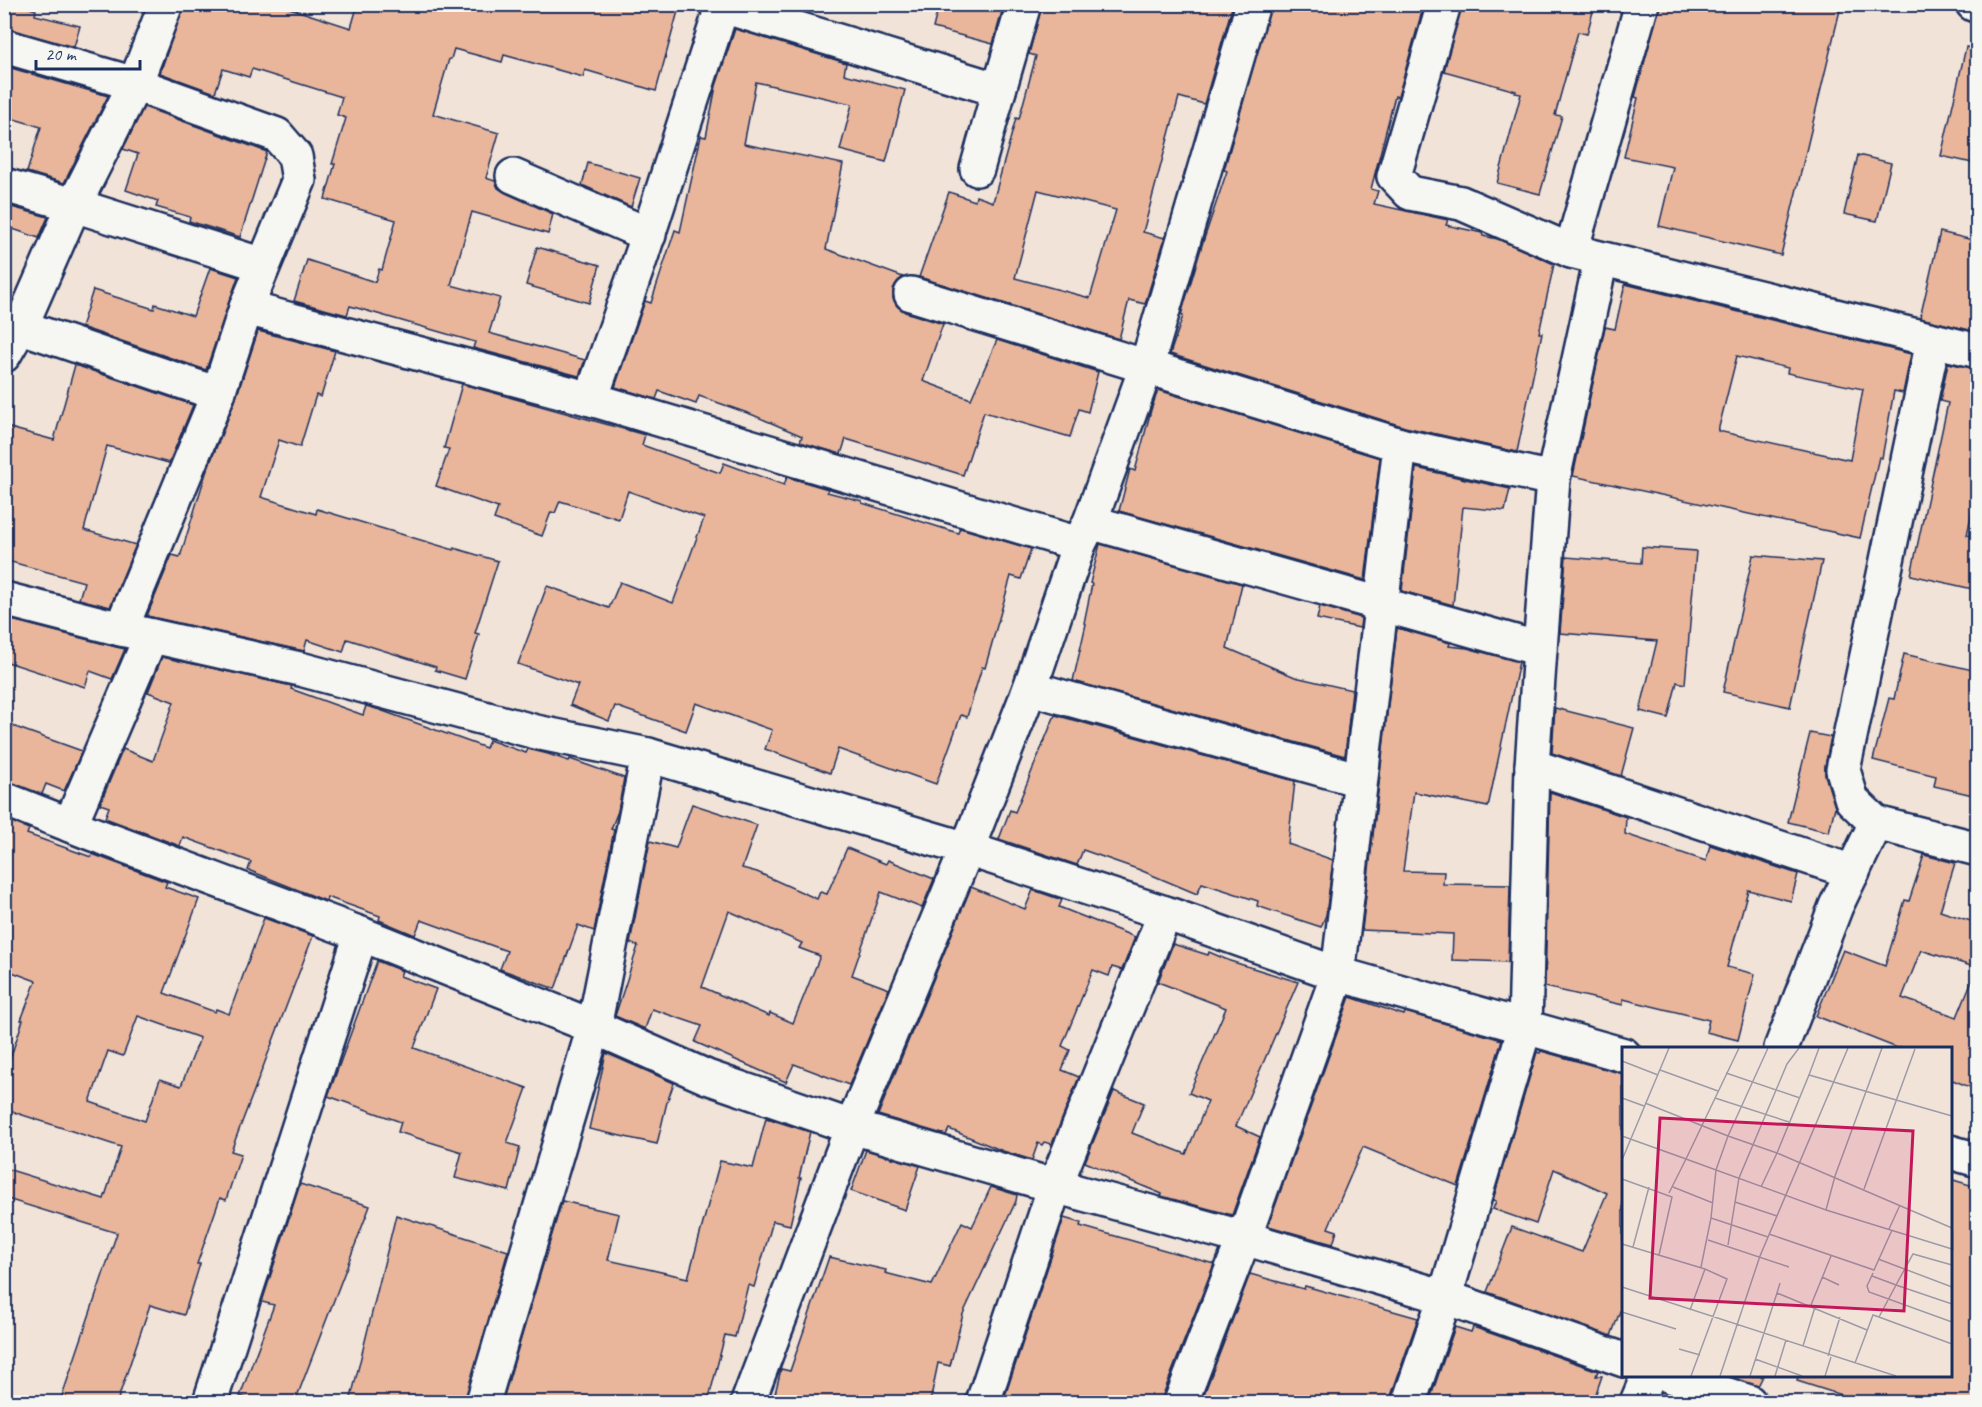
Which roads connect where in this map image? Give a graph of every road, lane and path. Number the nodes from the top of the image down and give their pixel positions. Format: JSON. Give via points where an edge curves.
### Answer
{"nodes":[{"id":1,"x":166,"y":4,"type":"edge"},
{"id":2,"x":1024,"y":4,"type":"edge"},
{"id":3,"x":1253,"y":4,"type":"edge"},
{"id":4,"x":1444,"y":4,"type":"edge"},
{"id":5,"x":1642,"y":4,"type":"edge"},
{"id":6,"x":719,"y":6,"type":"edge"},
{"id":7,"x":4,"y":46,"type":"edge"},
{"id":8,"x":135,"y":84,"type":"junction"},
{"id":9,"x":999,"y":90,"type":"junction"},
{"id":10,"x":977,"y":169,"type":"dead end"},
{"id":11,"x":513,"y":176,"type":"dead end"},
{"id":12,"x":4,"y":185,"type":"edge"},
{"id":13,"x":74,"y":205,"type":"junction"},
{"id":14,"x":649,"y":234,"type":"junction"},
{"id":15,"x":1586,"y":255,"type":"junction"},
{"id":16,"x":263,"y":265,"type":"junction"},
{"id":17,"x":911,"y":294,"type":"dead end"},
{"id":18,"x":246,"y":308,"type":"junction"},
{"id":19,"x":13,"y":324,"type":"edge"},
{"id":20,"x":1933,"y":341,"type":"junction"},
{"id":21,"x":1977,"y":351,"type":"edge"},
{"id":22,"x":4,"y":355,"type":"edge"},
{"id":23,"x":1146,"y":368,"type":"junction"},
{"id":24,"x":218,"y":394,"type":"junction"},
{"id":25,"x":591,"y":399,"type":"junction"},
{"id":26,"x":1400,"y":445,"type":"junction"},
{"id":27,"x":1553,"y":479,"type":"junction"},
{"id":28,"x":1085,"y":533,"type":"junction"},
{"id":29,"x":4,"y":599,"type":"edge"},
{"id":30,"x":1382,"y":605,"type":"junction"},
{"id":31,"x":136,"y":632,"type":"junction"},
{"id":32,"x":1540,"y":649,"type":"junction"},
{"id":33,"x":1030,"y":688,"type":"junction"},
{"id":34,"x":648,"y":755,"type":"junction"},
{"id":35,"x":1532,"y":766,"type":"junction"},
{"id":36,"x":1360,"y":780,"type":"junction"},
{"id":37,"x":4,"y":799,"type":"edge"},
{"id":38,"x":1876,"y":823,"type":"junction"},
{"id":39,"x":70,"y":825,"type":"junction"},
{"id":40,"x":967,"y":849,"type":"junction"},
{"id":41,"x":1977,"y":849,"type":"edge"},
{"id":42,"x":1853,"y":872,"type":"junction"},
{"id":43,"x":1165,"y":913,"type":"junction"},
{"id":44,"x":361,"y":934,"type":"junction"},
{"id":45,"x":1338,"y":974,"type":"junction"},
{"id":46,"x":594,"y":1027,"type":"junction"},
{"id":47,"x":1525,"y":1027,"type":"junction"},
{"id":48,"x":1781,"y":1047,"type":"edge"},
{"id":49,"x":1622,"y":1055,"type":"edge"},
{"id":50,"x":852,"y":1127,"type":"junction"},
{"id":51,"x":1952,"y":1153,"type":"edge"},
{"id":52,"x":1977,"y":1160,"type":"edge"},
{"id":53,"x":1055,"y":1186,"type":"junction"},
{"id":54,"x":1245,"y":1238,"type":"junction"},
{"id":55,"x":1445,"y":1298,"type":"junction"},
{"id":56,"x":1622,"y":1360,"type":"edge"},
{"id":57,"x":1648,"y":1377,"type":"edge"},
{"id":58,"x":1673,"y":1377,"type":"edge"},
{"id":59,"x":210,"y":1402,"type":"edge"},
{"id":60,"x":483,"y":1402,"type":"edge"},
{"id":61,"x":748,"y":1402,"type":"edge"},
{"id":62,"x":983,"y":1402,"type":"edge"},
{"id":63,"x":1181,"y":1402,"type":"edge"},
{"id":64,"x":1409,"y":1402,"type":"edge"},
{"id":65,"x":1637,"y":1402,"type":"edge"},
{"id":66,"x":1749,"y":1402,"type":"edge"}],
"edges":[{"from":1,"to":8,"type":"street"},
{"from":2,"to":9,"type":"street"},
{"from":3,"to":23,"type":"street"},
{"from":4,"to":15,"type":"street","via":[[1394,176],[1410,193],[1461,203]]},
{"from":5,"to":15,"type":"street"},
{"from":6,"to":9,"type":"street"},
{"from":6,"to":14,"type":"street"},
{"from":7,"to":8,"type":"street"},
{"from":8,"to":13,"type":"street"},
{"from":8,"to":16,"type":"street","via":[[277,135],[295,156],[299,180]]},
{"from":9,"to":10,"type":"street"},
{"from":11,"to":14,"type":"street"},
{"from":12,"to":13,"type":"street"},
{"from":13,"to":16,"type":"street"},
{"from":13,"to":19,"type":"street"},
{"from":14,"to":25,"type":"street"},
{"from":15,"to":20,"type":"street"},
{"from":15,"to":27,"type":"street"},
{"from":16,"to":18,"type":"street"},
{"from":17,"to":23,"type":"street"},
{"from":18,"to":24,"type":"street"},
{"from":18,"to":25,"type":"street"},
{"from":19,"to":22,"type":"street"},
{"from":19,"to":24,"type":"street"},
{"from":20,"to":21,"type":"street"},
{"from":20,"to":38,"type":"street","via":[[1843,770],[1852,800]]},
{"from":23,"to":26,"type":"street"},
{"from":23,"to":28,"type":"street"},
{"from":24,"to":31,"type":"street"},
{"from":25,"to":28,"type":"street"},
{"from":26,"to":27,"type":"street"},
{"from":26,"to":30,"type":"street"},
{"from":27,"to":32,"type":"street"},
{"from":28,"to":30,"type":"street"},
{"from":28,"to":33,"type":"street"},
{"from":29,"to":31,"type":"street"},
{"from":30,"to":32,"type":"street"},
{"from":30,"to":36,"type":"street"},
{"from":31,"to":34,"type":"street","via":[[300,669],[536,732]]},
{"from":31,"to":39,"type":"street"},
{"from":32,"to":35,"type":"street"},
{"from":33,"to":36,"type":"street"},
{"from":33,"to":40,"type":"street"},
{"from":34,"to":40,"type":"street"},
{"from":34,"to":46,"type":"street"},
{"from":35,"to":42,"type":"street"},
{"from":35,"to":47,"type":"street"},
{"from":36,"to":45,"type":"street"},
{"from":37,"to":39,"type":"street"},
{"from":38,"to":41,"type":"street"},
{"from":38,"to":42,"type":"street"},
{"from":39,"to":44,"type":"street"},
{"from":40,"to":43,"type":"street"},
{"from":40,"to":50,"type":"street"},
{"from":42,"to":48,"type":"street"},
{"from":43,"to":45,"type":"street"},
{"from":43,"to":53,"type":"street"},
{"from":44,"to":46,"type":"street"},
{"from":44,"to":59,"type":"street"},
{"from":45,"to":47,"type":"street"},
{"from":45,"to":54,"type":"street"},
{"from":46,"to":50,"type":"street","via":[[708,1077]]},
{"from":46,"to":60,"type":"street"},
{"from":47,"to":49,"type":"street"},
{"from":47,"to":55,"type":"street"},
{"from":50,"to":53,"type":"street"},
{"from":50,"to":61,"type":"street"},
{"from":51,"to":52,"type":"street"},
{"from":53,"to":54,"type":"street"},
{"from":53,"to":62,"type":"street"},
{"from":54,"to":55,"type":"street"},
{"from":54,"to":63,"type":"street"},
{"from":55,"to":56,"type":"street"},
{"from":55,"to":64,"type":"street"},
{"from":57,"to":65,"type":"street"},
{"from":58,"to":66,"type":"street"}]}
